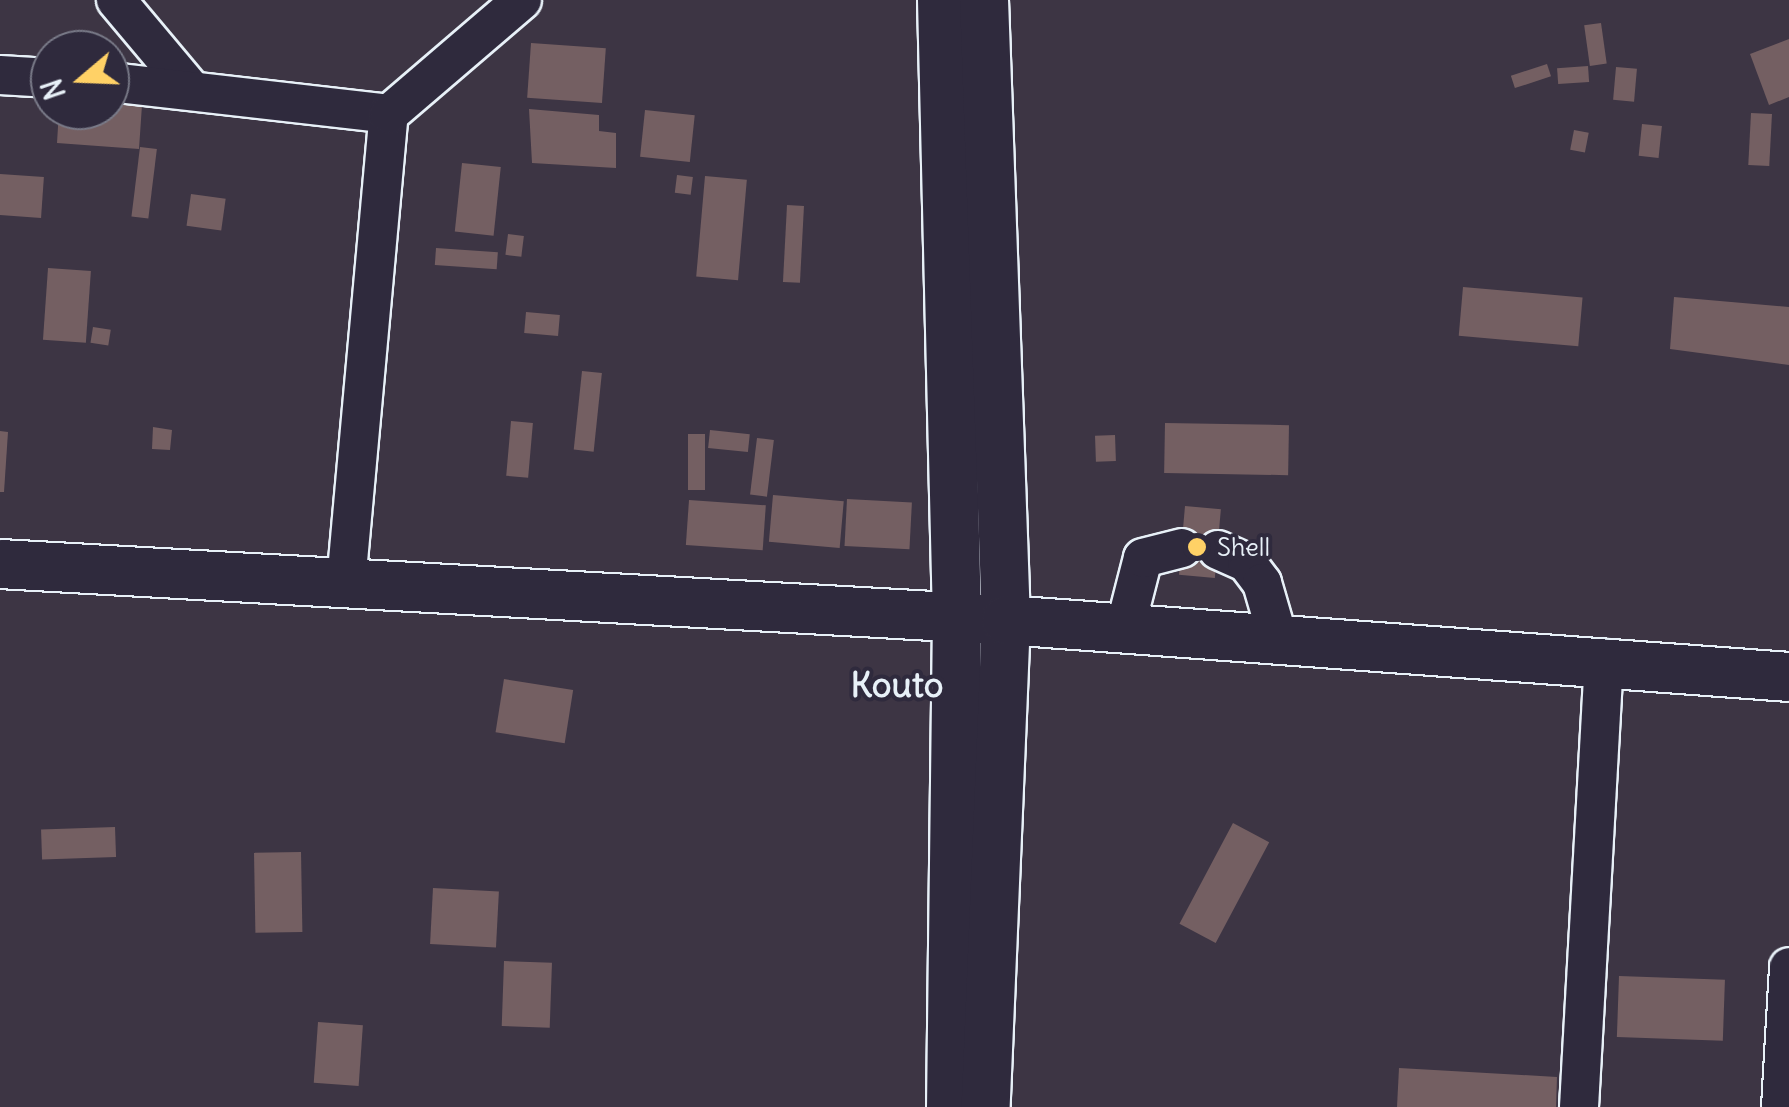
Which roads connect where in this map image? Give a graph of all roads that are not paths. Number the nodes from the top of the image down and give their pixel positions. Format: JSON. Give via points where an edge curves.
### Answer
{"nodes":[{"id":1,"x":116,"y":0,"type":"edge"},
{"id":2,"x":942,"y":0,"type":"edge"},
{"id":3,"x":984,"y":0,"type":"edge"},
{"id":4,"x":499,"y":7,"type":"edge"},
{"id":5,"x":0,"y":75,"type":"edge"},
{"id":6,"x":30,"y":77,"type":"edge"},
{"id":7,"x":130,"y":83,"type":"edge"},
{"id":8,"x":189,"y":87,"type":"junction"},
{"id":9,"x":389,"y":114,"type":"junction"},
{"id":10,"x":0,"y":564,"type":"edge"},
{"id":11,"x":346,"y":583,"type":"junction"},
{"id":12,"x":957,"y":618,"type":"junction"},
{"id":13,"x":1006,"y":620,"type":"junction"},
{"id":14,"x":1125,"y":628,"type":"junction"},
{"id":15,"x":1278,"y":638,"type":"junction"},
{"id":16,"x":1604,"y":659,"type":"junction"},
{"id":17,"x":1789,"y":676,"type":"edge"},
{"id":18,"x":1789,"y":967,"type":"edge"},
{"id":19,"x":1788,"y":1022,"type":"edge"},
{"id":20,"x":952,"y":1107,"type":"edge"},
{"id":21,"x":986,"y":1107,"type":"edge"},
{"id":22,"x":1579,"y":1107,"type":"edge"},
{"id":23,"x":1781,"y":1107,"type":"edge"}],
"edges":[{"from":1,"to":8,"type":"street"},
{"from":2,"to":12,"type":"main road"},
{"from":3,"to":13,"type":"main road"},
{"from":4,"to":9,"type":"street"},
{"from":5,"to":6,"type":"street"},
{"from":7,"to":8,"type":"street"},
{"from":8,"to":9,"type":"street"},
{"from":9,"to":11,"type":"street"},
{"from":10,"to":11,"type":"main road"},
{"from":11,"to":12,"type":"main road"},
{"from":12,"to":13,"type":"main road"},
{"from":12,"to":20,"type":"main road"},
{"from":13,"to":14,"type":"main road"},
{"from":13,"to":21,"type":"main road"},
{"from":14,"to":15,"type":"main road"},
{"from":14,"to":15,"type":"street","via":[[1143,558],[1200,549],[1247,563],[1262,584]]},
{"from":15,"to":16,"type":"main road"},
{"from":16,"to":17,"type":"main road"},
{"from":16,"to":22,"type":"street"},
{"from":18,"to":19,"type":"street"},
{"from":19,"to":23,"type":"street"}]}
